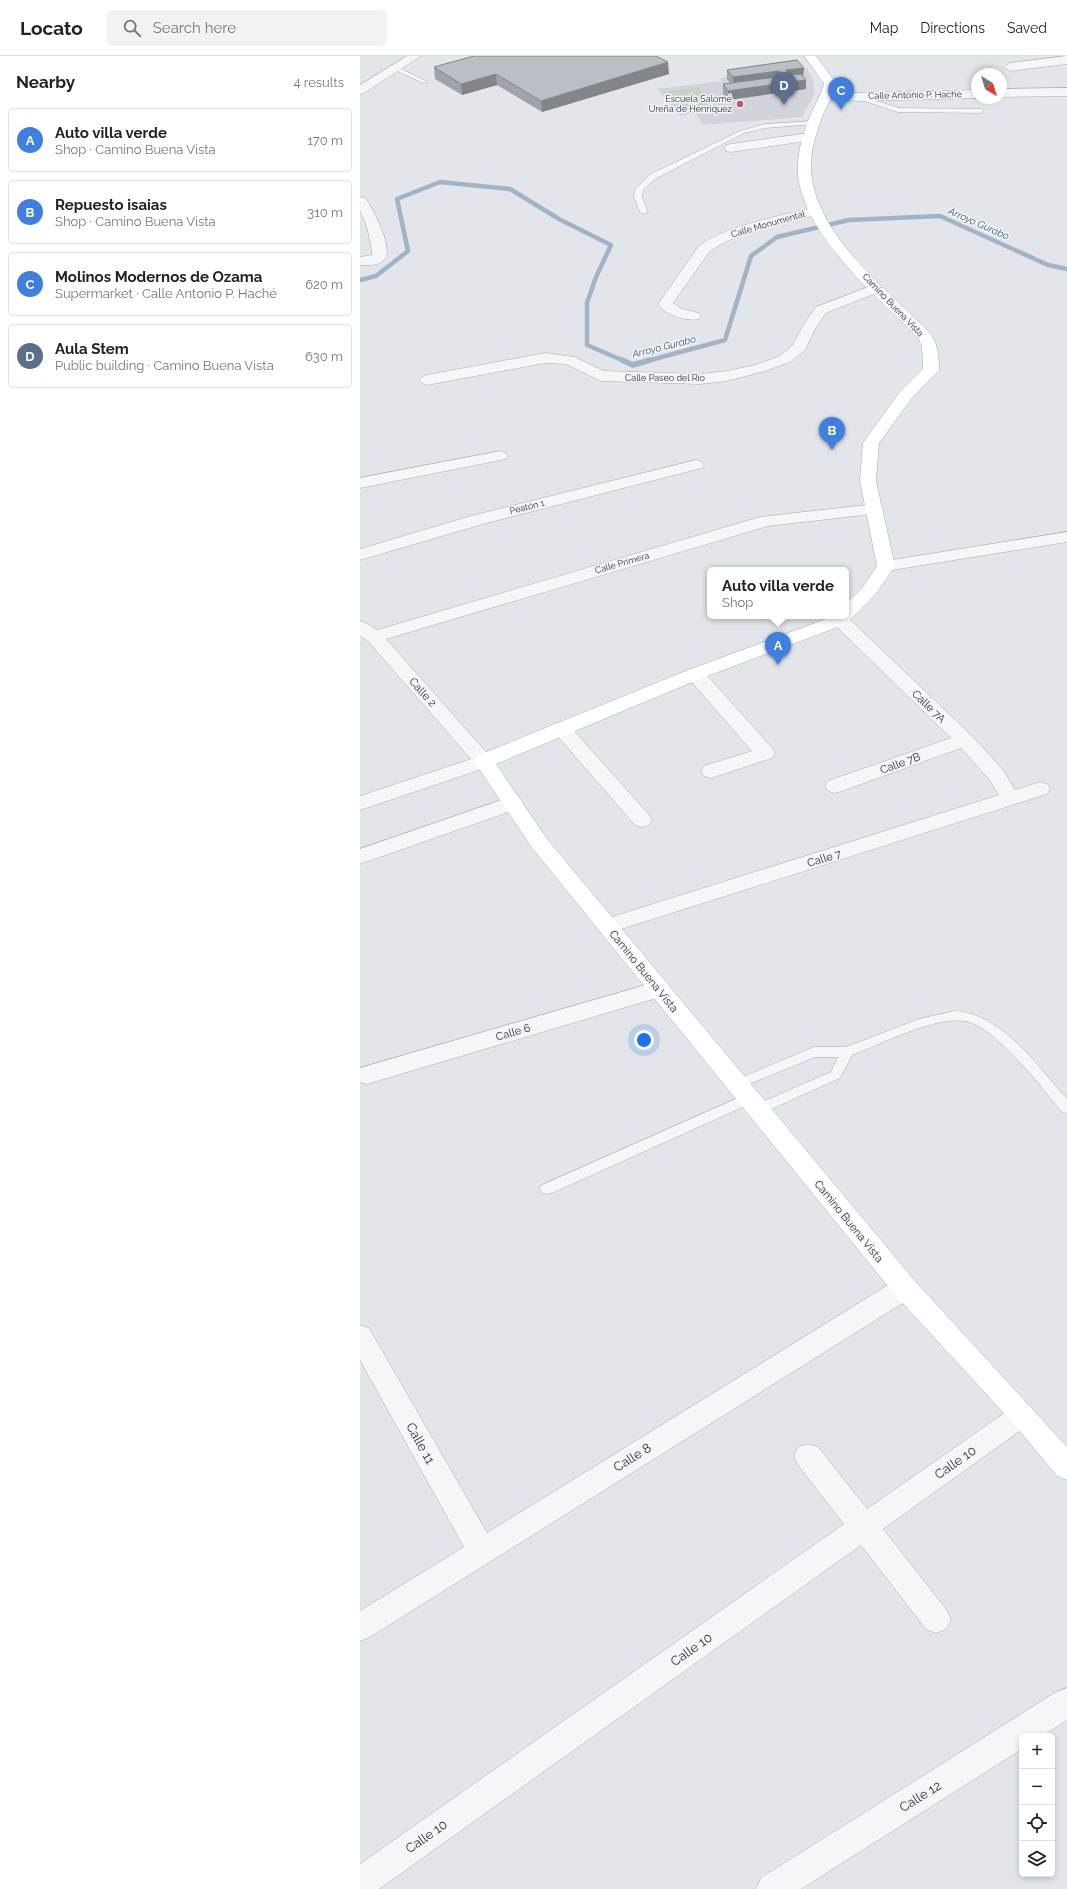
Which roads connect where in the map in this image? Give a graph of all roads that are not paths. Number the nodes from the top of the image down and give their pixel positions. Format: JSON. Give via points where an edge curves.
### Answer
{"nodes":[{"id":1,"x":413,"y":56,"type":"edge"},
{"id":2,"x":810,"y":56,"type":"edge"},
{"id":3,"x":1067,"y":60,"type":"edge"},
{"id":4,"x":1010,"y":67,"type":"dead end"},
{"id":5,"x":395,"y":68,"type":"junction"},
{"id":6,"x":426,"y":82,"type":"dead end"},
{"id":7,"x":360,"y":90,"type":"edge"},
{"id":8,"x":1067,"y":92,"type":"edge"},
{"id":9,"x":1007,"y":93,"type":"edge"},
{"id":10,"x":828,"y":94,"type":"junction"},
{"id":11,"x":971,"y":94,"type":"edge"},
{"id":12,"x":857,"y":97,"type":"junction"},
{"id":13,"x":981,"y":111,"type":"dead end"},
{"id":14,"x":814,"y":123,"type":"junction"},
{"id":15,"x":808,"y":137,"type":"junction"},
{"id":16,"x":731,"y":148,"type":"dead end"},
{"id":17,"x":360,"y":201,"type":"edge"},
{"id":18,"x":644,"y":212,"type":"dead end"},
{"id":19,"x":816,"y":213,"type":"junction"},
{"id":20,"x":360,"y":260,"type":"edge"},
{"id":21,"x":876,"y":288,"type":"junction"},
{"id":22,"x":694,"y":316,"type":"dead end"},
{"id":23,"x":427,"y":380,"type":"dead end"},
{"id":24,"x":500,"y":456,"type":"dead end"},
{"id":25,"x":696,"y":465,"type":"dead end"},
{"id":26,"x":360,"y":483,"type":"edge"},
{"id":27,"x":875,"y":510,"type":"junction"},
{"id":28,"x":1067,"y":537,"type":"edge"},
{"id":29,"x":360,"y":555,"type":"edge"},
{"id":30,"x":886,"y":566,"type":"junction"},
{"id":31,"x":849,"y":611,"type":"edge"},
{"id":32,"x":838,"y":619,"type":"edge"},
{"id":33,"x":845,"y":619,"type":"edge"},
{"id":34,"x":367,"y":632,"type":"edge"},
{"id":35,"x":695,"y":674,"type":"junction"},
{"id":36,"x":561,"y":728,"type":"junction"},
{"id":37,"x":965,"y":740,"type":"junction"},
{"id":38,"x":484,"y":761,"type":"junction"},
{"id":39,"x":711,"y":771,"type":"dead end"},
{"id":40,"x":835,"y":786,"type":"dead end"},
{"id":41,"x":1040,"y":790,"type":"dead end"},
{"id":42,"x":1011,"y":799,"type":"junction"},
{"id":43,"x":360,"y":803,"type":"edge"},
{"id":44,"x":513,"y":803,"type":"junction"},
{"id":45,"x":642,"y":820,"type":"dead end"},
{"id":46,"x":360,"y":857,"type":"edge"},
{"id":47,"x":607,"y":926,"type":"junction"},
{"id":48,"x":659,"y":989,"type":"junction"},
{"id":49,"x":847,"y":1052,"type":"junction"},
{"id":50,"x":367,"y":1075,"type":"dead end"},
{"id":51,"x":748,"y":1097,"type":"junction"},
{"id":52,"x":1067,"y":1108,"type":"edge"},
{"id":53,"x":546,"y":1189,"type":"dead end"},
{"id":54,"x":905,"y":1288,"type":"junction"},
{"id":55,"x":360,"y":1336,"type":"edge"},
{"id":56,"x":1022,"y":1415,"type":"junction"},
{"id":57,"x":808,"y":1456,"type":"dead end"},
{"id":58,"x":1067,"y":1467,"type":"edge"},
{"id":59,"x":864,"y":1526,"type":"junction"},
{"id":60,"x":481,"y":1550,"type":"junction"},
{"id":61,"x":936,"y":1619,"type":"dead end"},
{"id":62,"x":360,"y":1626,"type":"edge"},
{"id":63,"x":1067,"y":1703,"type":"edge"},
{"id":64,"x":360,"y":1883,"type":"edge"},
{"id":65,"x":772,"y":1889,"type":"edge"}],
"edges":[{"from":1,"to":5,"type":"street"},
{"from":2,"to":10,"type":"street","via":[[830,83]]},
{"from":3,"to":4,"type":"street"},
{"from":5,"to":6,"type":"lane"},
{"from":5,"to":7,"type":"street"},
{"from":8,"to":9,"type":"street"},
{"from":10,"to":12,"type":"street","name":"Calle Antonio P. Haché"},
{"from":10,"to":14,"type":"street","name":"Camino Buena Vista"},
{"from":11,"to":12,"type":"street","name":"Calle Antonio P. Haché"},
{"from":12,"to":13,"type":"lane","via":[[898,110]]},
{"from":14,"to":15,"type":"street","name":"Camino Buena Vista"},
{"from":14,"to":18,"type":"lane","via":[[765,126],[742,132],[652,177],[639,189],[638,197]]},
{"from":15,"to":16,"type":"street"},
{"from":15,"to":19,"type":"street","name":"Camino Buena Vista","via":[[805,178]]},
{"from":17,"to":20,"type":"street","via":[[368,211],[380,254],[371,261]]},
{"from":19,"to":21,"type":"street","name":"Camino Buena Vista","via":[[834,241]]},
{"from":19,"to":22,"type":"street","name":"Calle Monumental","via":[[737,232],[704,249],[665,304],[677,312]]},
{"from":21,"to":23,"type":"street","name":"Calle Paseo del Río","via":[[821,310],[809,327],[800,347],[785,359],[727,376],[700,379],[601,376],[569,360],[545,358]]},
{"from":21,"to":27,"type":"street","name":"Camino Buena Vista","via":[[929,341],[931,370],[905,396],[871,443],[868,481]]},
{"from":24,"to":26,"type":"street"},
{"from":25,"to":29,"type":"street","name":"Peatón 1","via":[[477,520]]},
{"from":27,"to":30,"type":"street","name":"Camino Buena Vista"},
{"from":27,"to":34,"type":"street","name":"Calle Primera","via":[[766,521]]},
{"from":28,"to":30,"type":"street"},
{"from":30,"to":31,"type":"street","via":[[869,591]]},
{"from":32,"to":35,"type":"street"},
{"from":33,"to":37,"type":"street","name":"Calle 7A"},
{"from":34,"to":38,"type":"street","name":"Calle 2"},
{"from":35,"to":36,"type":"street"},
{"from":35,"to":39,"type":"street","via":[[765,753]]},
{"from":36,"to":38,"type":"street"},
{"from":36,"to":45,"type":"street"},
{"from":37,"to":40,"type":"street","name":"Calle 7B"},
{"from":37,"to":42,"type":"street","name":"Calle 7A","via":[[996,775]]},
{"from":38,"to":43,"type":"street"},
{"from":38,"to":44,"type":"street","name":"Camino Buena Vista"},
{"from":41,"to":42,"type":"street","name":"Calle 7"},
{"from":42,"to":47,"type":"street","name":"Calle 7"},
{"from":44,"to":46,"type":"street"},
{"from":44,"to":47,"type":"street","name":"Camino Buena Vista","via":[[540,844]]},
{"from":47,"to":48,"type":"street","name":"Camino Buena Vista"},
{"from":48,"to":50,"type":"street","name":"Calle 6"},
{"from":48,"to":51,"type":"street","name":"Camino Buena Vista"},
{"from":49,"to":51,"type":"lane","via":[[814,1052]]},
{"from":49,"to":51,"type":"lane","via":[[836,1075]]},
{"from":49,"to":52,"type":"lane","via":[[941,1017],[967,1016],[989,1026],[1004,1038]]},
{"from":51,"to":53,"type":"lane"},
{"from":51,"to":54,"type":"street","name":"Camino Buena Vista"},
{"from":54,"to":56,"type":"street","name":"Camino Buena Vista"},
{"from":54,"to":60,"type":"street","name":"Calle 8"},
{"from":55,"to":60,"type":"street","name":"Calle 11"},
{"from":56,"to":58,"type":"street","name":"Camino Buena Vista"},
{"from":56,"to":59,"type":"street","name":"Calle 10"},
{"from":57,"to":59,"type":"street"},
{"from":59,"to":61,"type":"street"},
{"from":59,"to":64,"type":"street","name":"Calle 10"},
{"from":60,"to":62,"type":"street","name":"Calle 8"},
{"from":63,"to":65,"type":"street","name":"Calle 12"}]}
